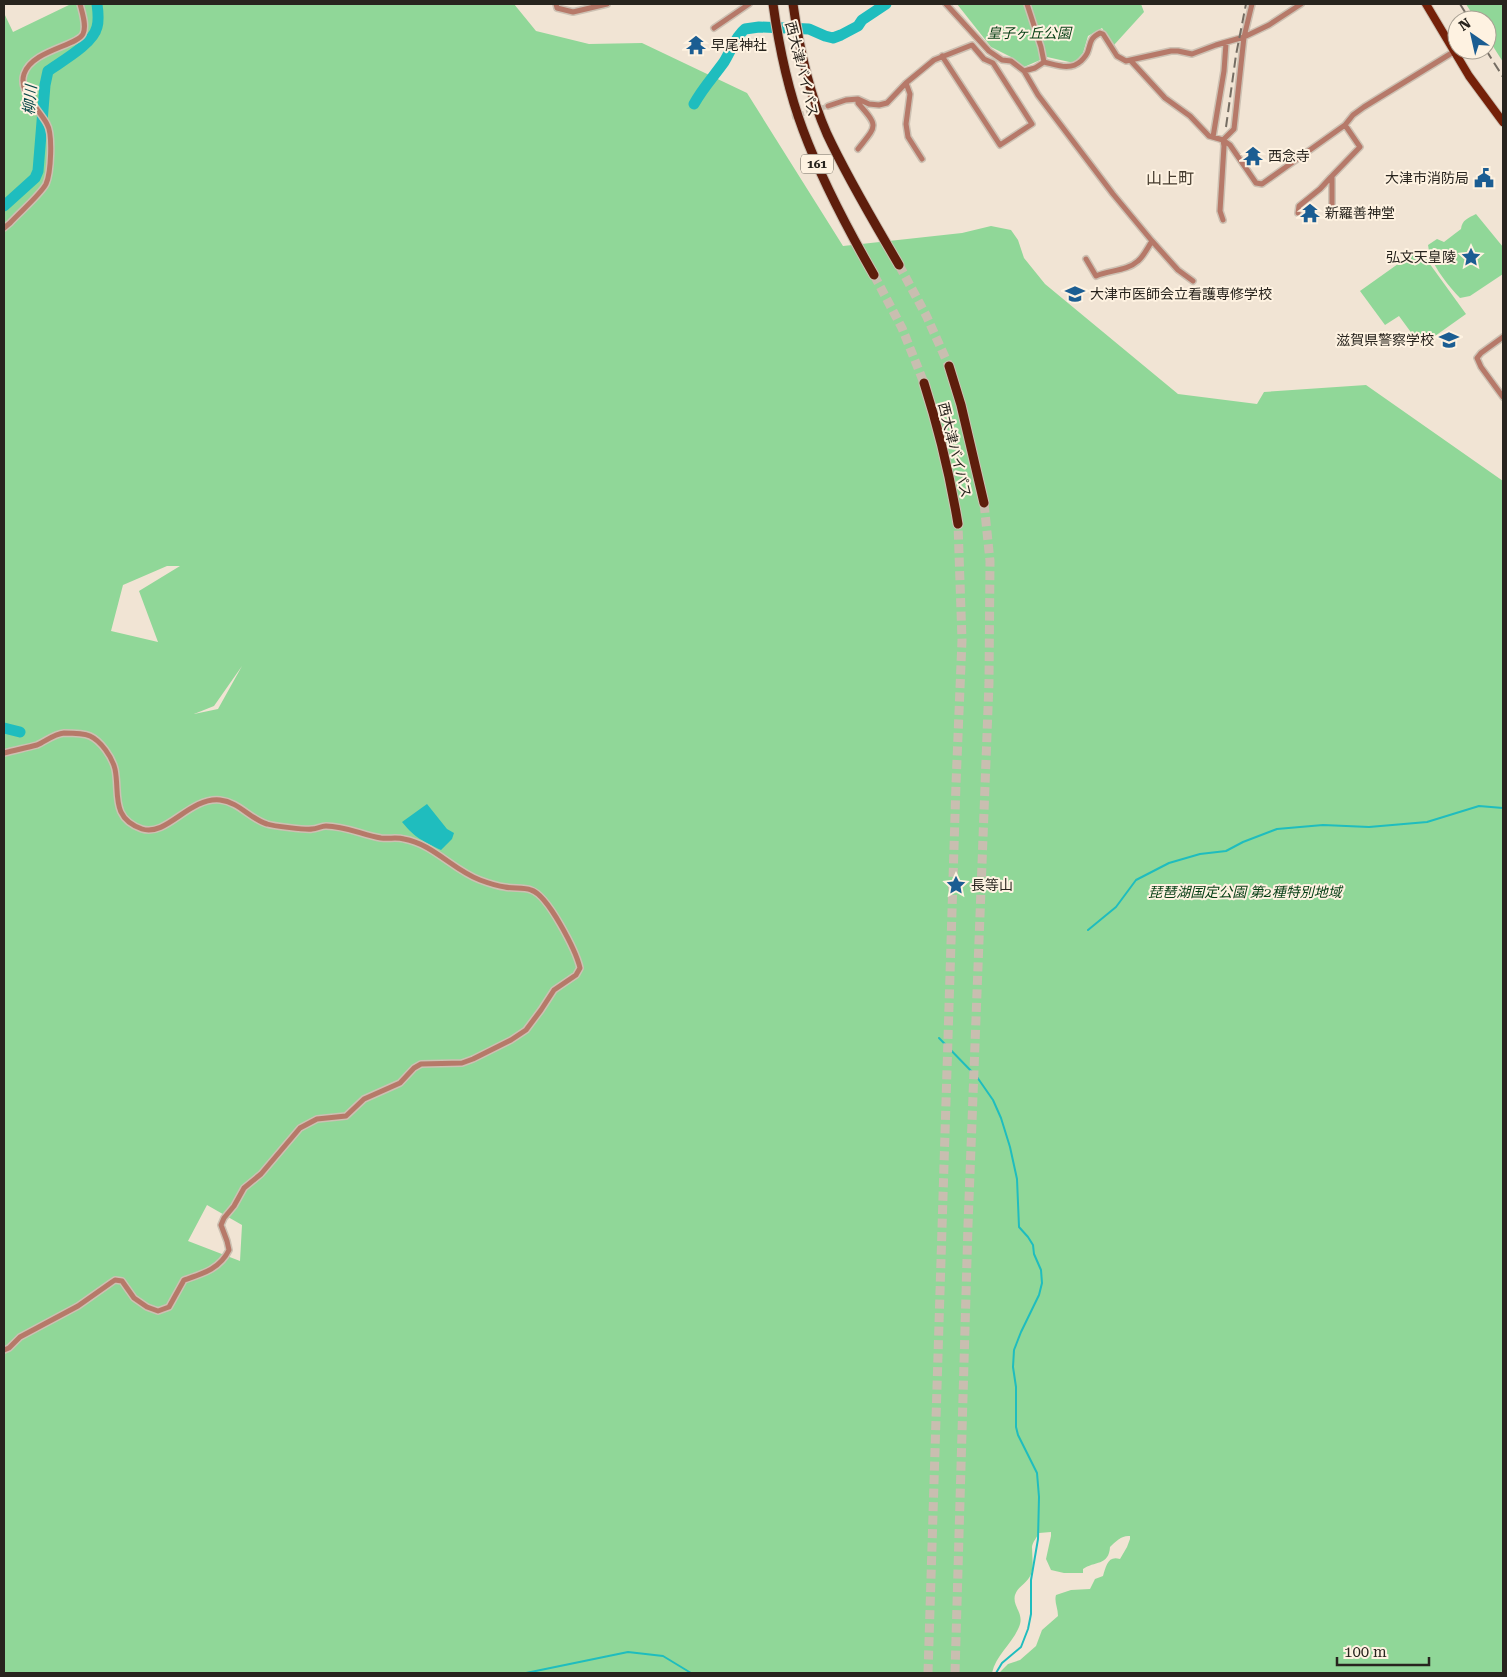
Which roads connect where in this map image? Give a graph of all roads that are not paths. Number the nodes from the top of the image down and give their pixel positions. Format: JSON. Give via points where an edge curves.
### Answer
{"nodes":[{"id":1,"x":80,"y":4,"type":"edge"},
{"id":2,"x":556,"y":4,"type":"edge"},
{"id":3,"x":608,"y":4,"type":"edge"},
{"id":4,"x":749,"y":4,"type":"edge"},
{"id":5,"x":773,"y":4,"type":"edge"},
{"id":6,"x":946,"y":4,"type":"edge"},
{"id":7,"x":1028,"y":4,"type":"edge"},
{"id":8,"x":1252,"y":4,"type":"edge"},
{"id":9,"x":1301,"y":4,"type":"edge"},
{"id":10,"x":1426,"y":4,"type":"edge"},
{"id":11,"x":594,"y":5,"type":"edge"},
{"id":12,"x":793,"y":8,"type":"edge"},
{"id":13,"x":714,"y":28,"type":"dead end"},
{"id":14,"x":1244,"y":38,"type":"junction"},
{"id":15,"x":1447,"y":38,"type":"edge"},
{"id":16,"x":1226,"y":43,"type":"junction"},
{"id":17,"x":942,"y":56,"type":"junction"},
{"id":18,"x":1447,"y":56,"type":"edge"},
{"id":19,"x":1002,"y":60,"type":"junction"},
{"id":20,"x":1460,"y":60,"type":"edge"},
{"id":21,"x":1131,"y":61,"type":"junction"},
{"id":22,"x":1044,"y":62,"type":"junction"},
{"id":23,"x":995,"y":67,"type":"junction"},
{"id":24,"x":1024,"y":72,"type":"junction"},
{"id":25,"x":906,"y":83,"type":"junction"},
{"id":26,"x":858,"y":99,"type":"junction"},
{"id":27,"x":828,"y":106,"type":"tunnel mouth"},
{"id":28,"x":1503,"y":122,"type":"edge"},
{"id":29,"x":1345,"y":125,"type":"junction"},
{"id":30,"x":1213,"y":137,"type":"junction"},
{"id":31,"x":1223,"y":140,"type":"junction"},
{"id":32,"x":858,"y":150,"type":"dead end"},
{"id":33,"x":922,"y":159,"type":"dead end"},
{"id":34,"x":1332,"y":176,"type":"junction"},
{"id":35,"x":1298,"y":214,"type":"dead end"},
{"id":36,"x":1332,"y":214,"type":"dead end"},
{"id":37,"x":1223,"y":220,"type":"dead end"},
{"id":38,"x":4,"y":228,"type":"edge"},
{"id":39,"x":1152,"y":241,"type":"junction"},
{"id":40,"x":1086,"y":259,"type":"dead end"},
{"id":41,"x":899,"y":265,"type":"tunnel mouth"},
{"id":42,"x":874,"y":275,"type":"tunnel mouth"},
{"id":43,"x":1193,"y":281,"type":"dead end"},
{"id":44,"x":1503,"y":337,"type":"edge"},
{"id":45,"x":949,"y":366,"type":"tunnel mouth"},
{"id":46,"x":924,"y":384,"type":"tunnel mouth"},
{"id":47,"x":1503,"y":397,"type":"edge"},
{"id":48,"x":984,"y":503,"type":"tunnel mouth"},
{"id":49,"x":958,"y":524,"type":"tunnel mouth"},
{"id":50,"x":4,"y":753,"type":"edge"},
{"id":51,"x":4,"y":1350,"type":"edge"}],
"edges":[{"from":1,"to":38,"type":"street","via":[[83,34],[47,52],[25,72],[26,91],[50,130],[48,176],[45,186]]},
{"from":2,"to":11,"type":"street","via":[[557,8],[573,12]]},
{"from":3,"to":11,"type":"street"},
{"from":4,"to":13,"type":"street"},
{"from":5,"to":42,"type":"highway","name":"西大津バイパス","number":"161","via":[[785,70],[803,131],[846,225]]},
{"from":6,"to":19,"type":"street","via":[[989,51]]},
{"from":7,"to":22,"type":"street"},
{"from":8,"to":14,"type":"street"},
{"from":9,"to":14,"type":"street"},
{"from":10,"to":15,"type":"main road"},
{"from":12,"to":41,"type":"highway","name":"西大津バイパス","number":"161","via":[[811,90],[826,132]]},
{"from":14,"to":16,"type":"street"},
{"from":14,"to":31,"type":"street","via":[[1234,129]]},
{"from":16,"to":21,"type":"street","via":[[1192,54],[1178,51]]},
{"from":16,"to":30,"type":"street"},
{"from":17,"to":23,"type":"street","via":[[972,46]]},
{"from":17,"to":23,"type":"street","via":[[1000,144],[1032,124]]},
{"from":17,"to":25,"type":"street"},
{"from":18,"to":29,"type":"street","via":[[1364,107]]},
{"from":19,"to":23,"type":"street"},
{"from":19,"to":24,"type":"street","via":[[1012,62]]},
{"from":20,"to":28,"type":"main road"},
{"from":21,"to":22,"type":"street","via":[[1117,56],[1100,33],[1093,36],[1088,53],[1076,66]]},
{"from":21,"to":30,"type":"street","via":[[1165,98]]},
{"from":22,"to":24,"type":"street"},
{"from":24,"to":39,"type":"street","via":[[1094,169]]},
{"from":25,"to":26,"type":"street","via":[[887,103],[869,104]]},
{"from":25,"to":33,"type":"street","via":[[910,94],[906,124],[908,136]]},
{"from":26,"to":27,"type":"street"},
{"from":26,"to":32,"type":"street","via":[[872,118],[874,128]]},
{"from":29,"to":31,"type":"street","via":[[1259,185]]},
{"from":29,"to":34,"type":"street","via":[[1360,147]]},
{"from":30,"to":31,"type":"street"},
{"from":31,"to":37,"type":"street","via":[[1220,211]]},
{"from":34,"to":35,"type":"street","via":[[1299,206]]},
{"from":34,"to":36,"type":"street"},
{"from":39,"to":40,"type":"street","via":[[1138,261],[1096,276]]},
{"from":39,"to":43,"type":"street","via":[[1178,270]]},
{"from":44,"to":47,"type":"street","via":[[1477,358]]},
{"from":45,"to":48,"type":"highway","name":"西大津バイパス"},
{"from":46,"to":49,"type":"highway","name":"西大津バイパス","via":[[942,442]]},
{"from":50,"to":51,"type":"street","via":[[37,745],[58,734],[77,733],[92,737],[113,762],[118,808],[130,822],[142,829],[162,827],[185,810],[221,800],[268,824],[311,829],[324,826],[382,838],[404,838],[429,849],[469,876],[505,888],[529,889],[538,893],[562,929],[580,968],[576,975],[554,990],[526,1030],[511,1040],[462,1062],[421,1064],[400,1083],[364,1099],[346,1116],[317,1119],[300,1128],[261,1174],[244,1188],[224,1218],[221,1225],[229,1250],[222,1260],[205,1274],[184,1280],[169,1307],[158,1311],[146,1307],[134,1298],[122,1281],[115,1280]]}]}
